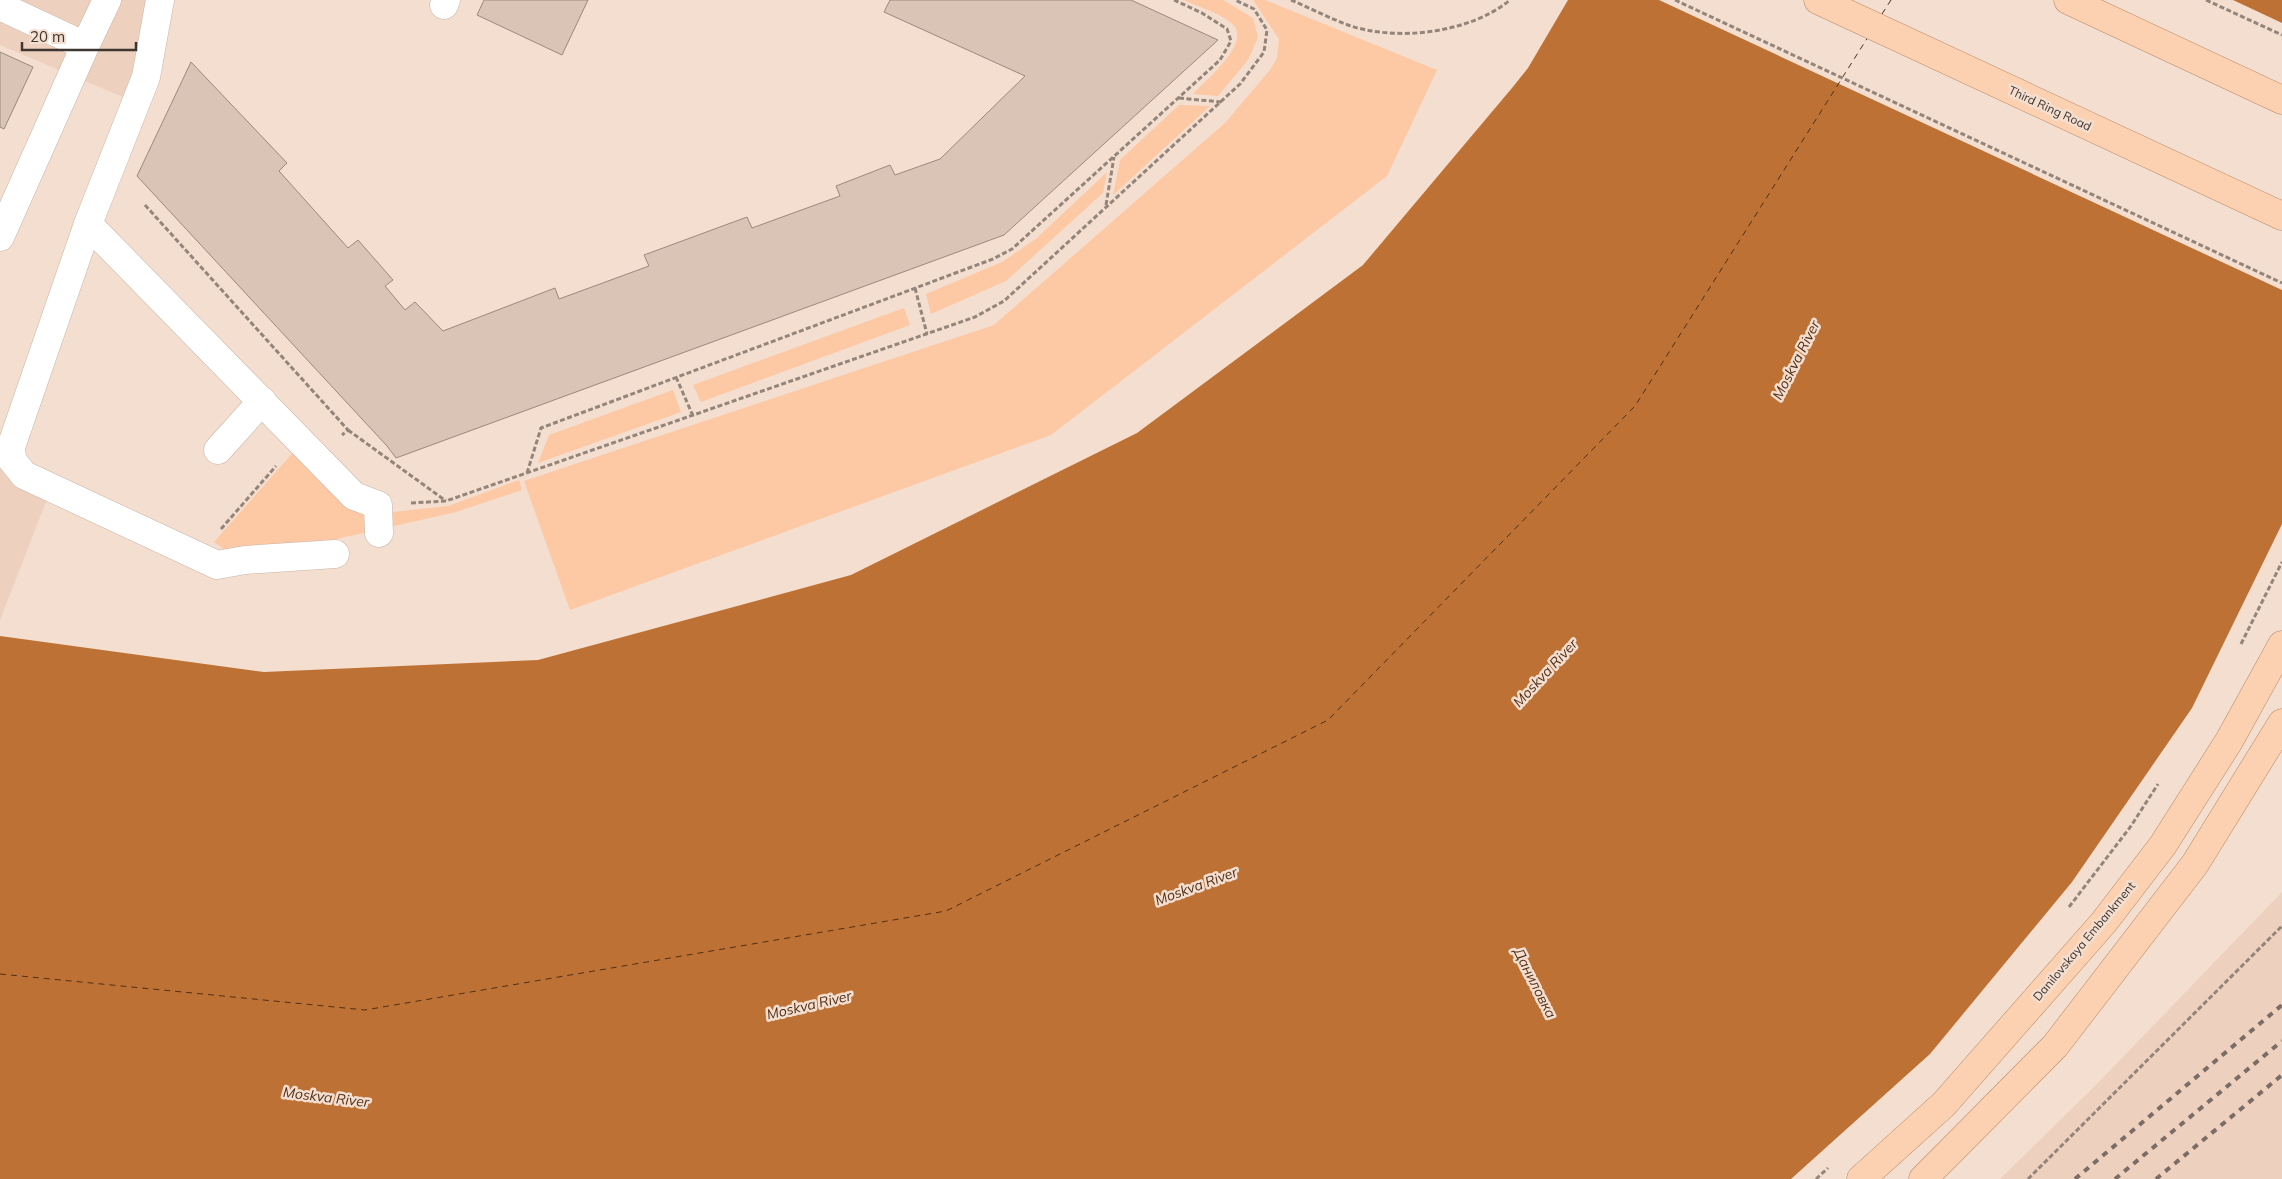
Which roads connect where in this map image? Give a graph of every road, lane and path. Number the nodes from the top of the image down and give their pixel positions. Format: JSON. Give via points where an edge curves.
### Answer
{"nodes":[{"id":1,"x":107,"y":0,"type":"edge"},
{"id":2,"x":160,"y":0,"type":"edge"},
{"id":3,"x":1174,"y":0,"type":"edge"},
{"id":4,"x":1235,"y":0,"type":"edge"},
{"id":5,"x":1291,"y":0,"type":"edge"},
{"id":6,"x":1510,"y":0,"type":"edge"},
{"id":7,"x":1675,"y":0,"type":"edge"},
{"id":8,"x":1818,"y":0,"type":"edge"},
{"id":9,"x":2068,"y":0,"type":"edge"},
{"id":10,"x":2206,"y":0,"type":"edge"},
{"id":11,"x":0,"y":6,"type":"edge"},
{"id":12,"x":2282,"y":35,"type":"edge"},
{"id":13,"x":85,"y":46,"type":"junction"},
{"id":14,"x":1178,"y":98,"type":"junction"},
{"id":15,"x":2282,"y":100,"type":"edge"},
{"id":16,"x":1221,"y":102,"type":"junction"},
{"id":17,"x":1114,"y":157,"type":"junction"},
{"id":18,"x":145,"y":205,"type":"dead end"},
{"id":19,"x":1106,"y":207,"type":"junction"},
{"id":20,"x":2282,"y":216,"type":"edge"},
{"id":21,"x":88,"y":224,"type":"junction"},
{"id":22,"x":0,"y":237,"type":"edge"},
{"id":23,"x":2282,"y":283,"type":"edge"},
{"id":24,"x":915,"y":288,"type":"junction"},
{"id":25,"x":927,"y":334,"type":"junction"},
{"id":26,"x":676,"y":378,"type":"junction"},
{"id":27,"x":262,"y":401,"type":"junction"},
{"id":28,"x":693,"y":416,"type":"junction"},
{"id":29,"x":348,"y":430,"type":"junction"},
{"id":30,"x":308,"y":447,"type":"junction"},
{"id":31,"x":218,"y":450,"type":"dead end"},
{"id":32,"x":527,"y":474,"type":"junction"},
{"id":33,"x":379,"y":533,"type":"dead end"},
{"id":34,"x":215,"y":536,"type":"dead end"},
{"id":35,"x":335,"y":554,"type":"dead end"},
{"id":36,"x":2282,"y":562,"type":"edge"},
{"id":37,"x":2282,"y":645,"type":"edge"},
{"id":38,"x":2239,"y":648,"type":"dead end"},
{"id":39,"x":2282,"y":723,"type":"edge"},
{"id":40,"x":2161,"y":780,"type":"dead end"},
{"id":41,"x":2064,"y":913,"type":"dead end"},
{"id":42,"x":2282,"y":926,"type":"edge"},
{"id":43,"x":1831,"y":1166,"type":"dead end"},
{"id":44,"x":1816,"y":1179,"type":"edge"},
{"id":45,"x":1861,"y":1179,"type":"edge"},
{"id":46,"x":1923,"y":1179,"type":"edge"},
{"id":47,"x":2028,"y":1179,"type":"edge"}],
"edges":[{"from":1,"to":13,"type":"lane"},
{"from":2,"to":21,"type":"lane","via":[[146,77]]},
{"from":3,"to":14,"type":"path","via":[[1227,28],[1231,42],[1220,60]]},
{"from":4,"to":16,"type":"path","via":[[1254,9],[1267,30],[1264,52],[1240,84]]},
{"from":5,"to":6,"type":"path","via":[[1350,25],[1404,35],[1455,27],[1500,8]]},
{"from":7,"to":23,"type":"path"},
{"from":8,"to":20,"type":"main road","name":"Third Ring Road"},
{"from":9,"to":15,"type":"main road"},
{"from":10,"to":12,"type":"path"},
{"from":11,"to":13,"type":"lane"},
{"from":13,"to":22,"type":"lane"},
{"from":14,"to":16,"type":"path"},
{"from":14,"to":17,"type":"path"},
{"from":16,"to":19,"type":"path"},
{"from":17,"to":19,"type":"path"},
{"from":17,"to":24,"type":"path","via":[[1012,249]]},
{"from":18,"to":29,"type":"path"},
{"from":19,"to":25,"type":"path","via":[[1004,300],[975,317]]},
{"from":21,"to":27,"type":"lane"},
{"from":21,"to":35,"type":"lane","via":[[11,447],[12,460],[24,475],[217,565]]},
{"from":24,"to":25,"type":"path"},
{"from":24,"to":26,"type":"path"},
{"from":25,"to":28,"type":"path"},
{"from":26,"to":28,"type":"path"},
{"from":26,"to":32,"type":"path","via":[[541,428]]},
{"from":27,"to":30,"type":"lane"},
{"from":27,"to":31,"type":"lane"},
{"from":28,"to":32,"type":"path"},
{"from":29,"to":30,"type":"path"},
{"from":29,"to":32,"type":"path","via":[[446,501]]},
{"from":30,"to":33,"type":"lane","via":[[354,496],[378,505]]},
{"from":30,"to":34,"type":"path"},
{"from":36,"to":38,"type":"path"},
{"from":37,"to":45,"type":"main road","name":"Danilovskaya Embankment","via":[[2229,741],[2163,845],[2104,922],[1944,1104]]},
{"from":39,"to":46,"type":"main road","via":[[2195,864],[2054,1046]]},
{"from":40,"to":41,"type":"path","via":[[2131,826]]},
{"from":42,"to":47,"type":"path"},
{"from":43,"to":44,"type":"path"}]}
